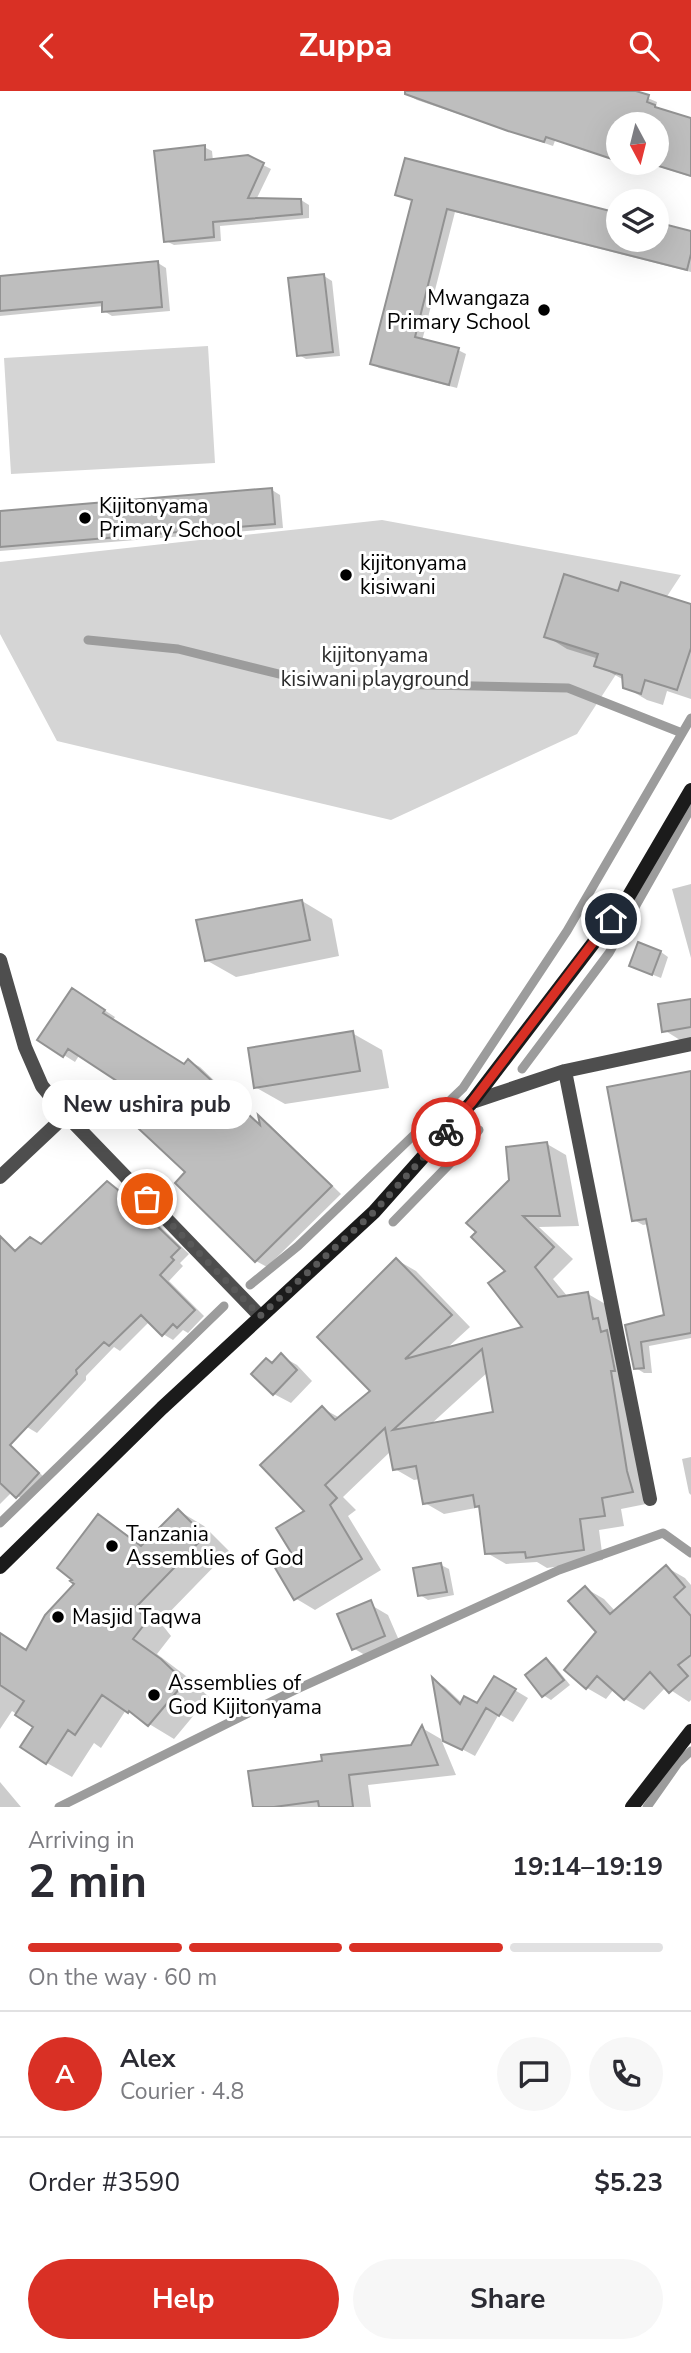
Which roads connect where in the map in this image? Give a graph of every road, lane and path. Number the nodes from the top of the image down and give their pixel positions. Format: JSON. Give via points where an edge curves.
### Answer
{"nodes":[{"id":1,"x":691,"y":790,"type":"edge"},
{"id":2,"x":0,"y":960,"type":"edge"},
{"id":3,"x":691,"y":1044,"type":"edge"},
{"id":4,"x":565,"y":1071,"type":"junction"},
{"id":5,"x":472,"y":1102,"type":"junction"},
{"id":6,"x":66,"y":1115,"type":"junction"},
{"id":7,"x":0,"y":1177,"type":"edge"},
{"id":8,"x":260,"y":1316,"type":"junction"},
{"id":9,"x":650,"y":1499,"type":"dead end"},
{"id":10,"x":0,"y":1567,"type":"edge"},
{"id":11,"x":691,"y":1731,"type":"edge"},
{"id":12,"x":632,"y":1807,"type":"edge"}],
"edges":[{"from":1,"to":5,"type":"street","via":[[627,899]]},
{"from":2,"to":6,"type":"street","via":[[25,1047],[42,1086]]},
{"from":3,"to":4,"type":"street"},
{"from":4,"to":5,"type":"street"},
{"from":4,"to":9,"type":"street"},
{"from":5,"to":8,"type":"street","via":[[374,1212]]},
{"from":6,"to":7,"type":"street"},
{"from":6,"to":8,"type":"street"},
{"from":8,"to":10,"type":"street"},
{"from":11,"to":12,"type":"street"}]}
